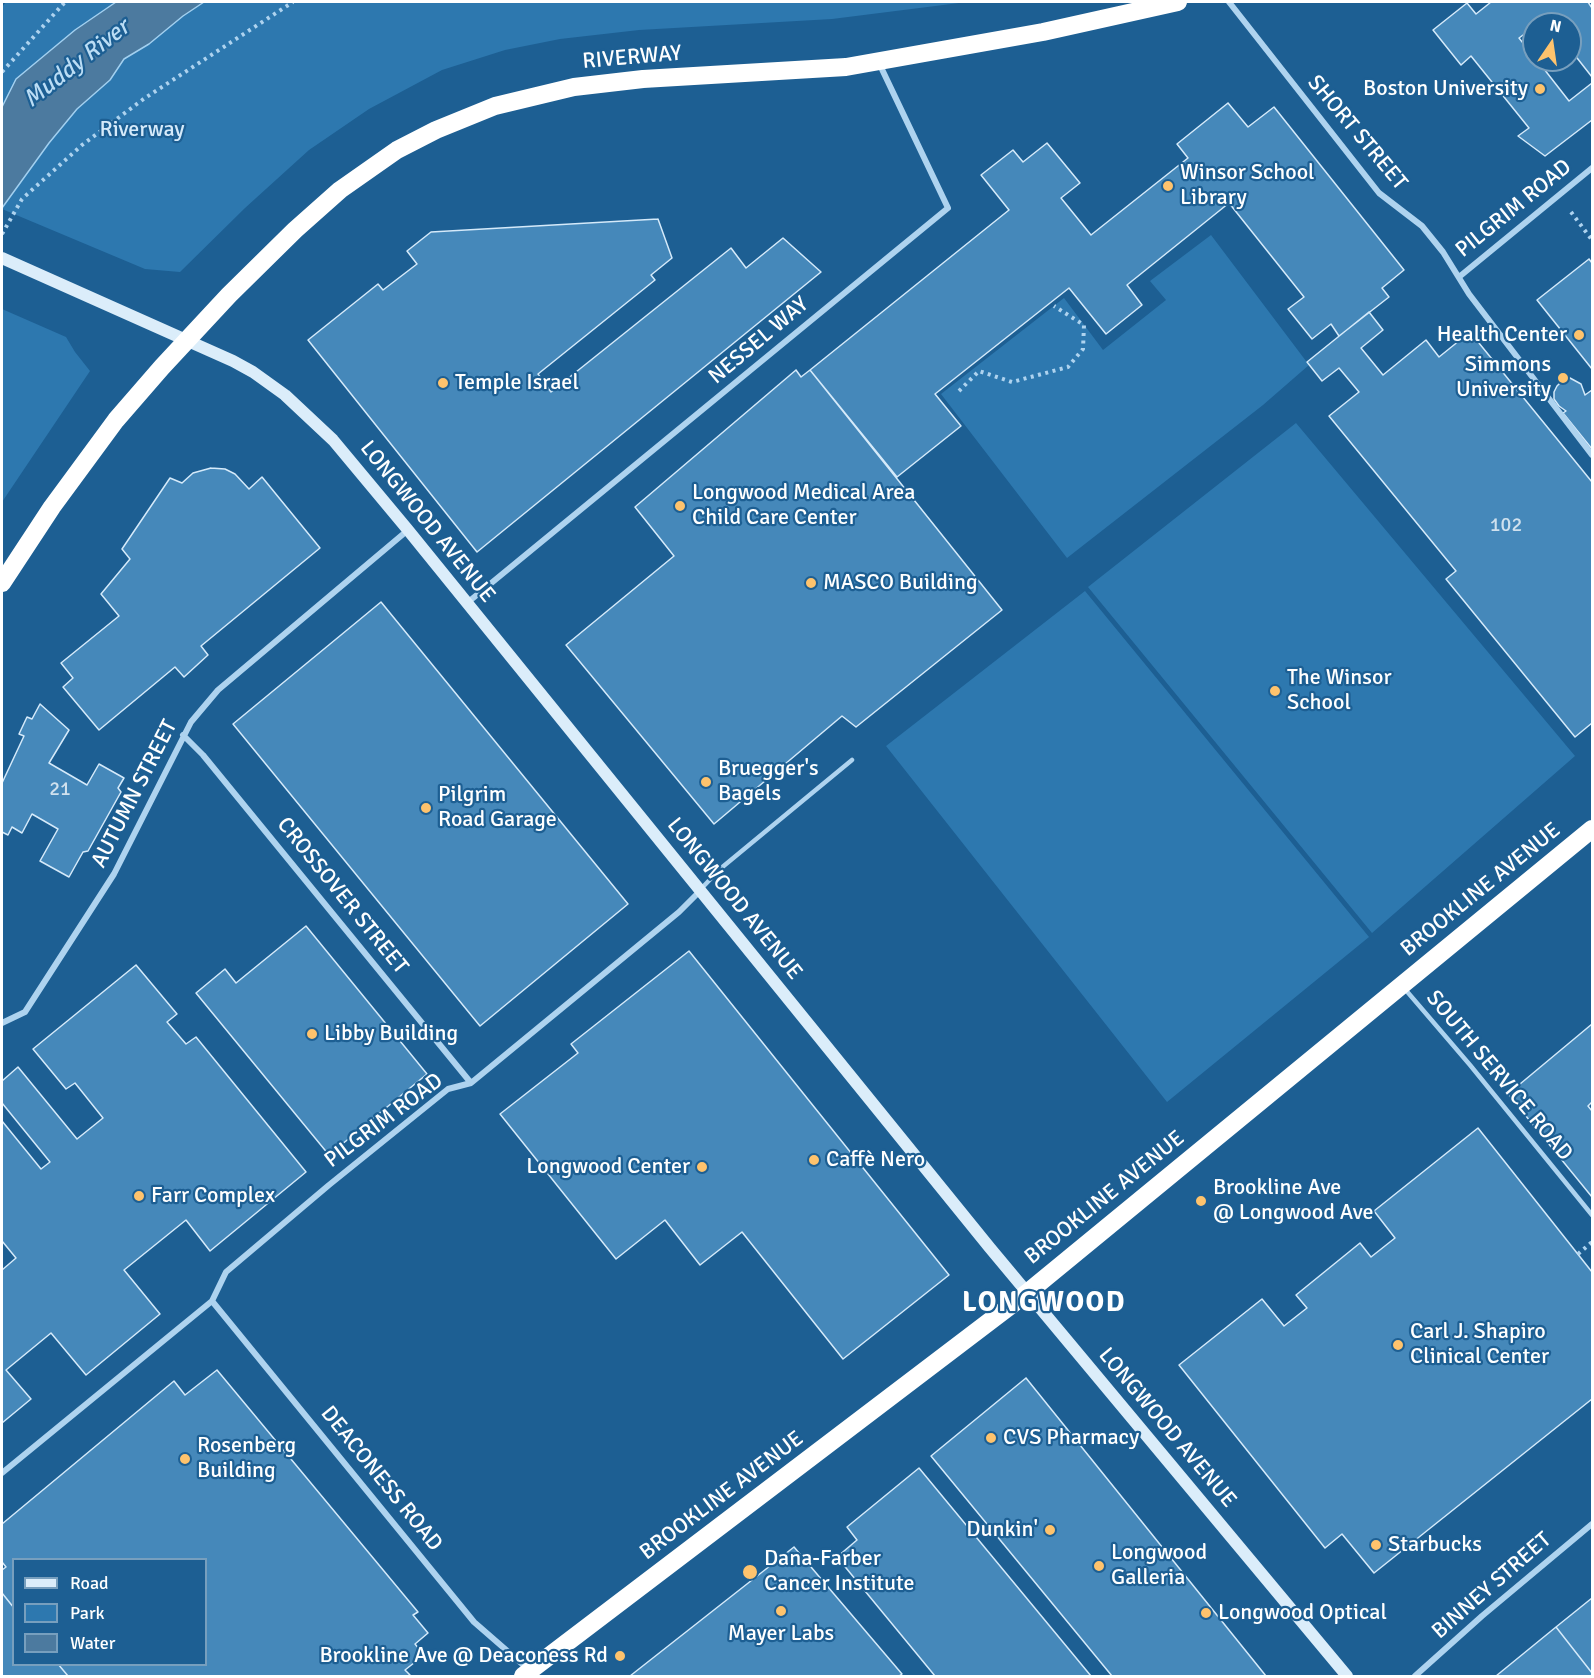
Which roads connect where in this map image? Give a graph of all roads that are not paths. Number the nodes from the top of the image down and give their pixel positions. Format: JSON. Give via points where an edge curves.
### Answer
{"nodes":[{"id":1,"x":1178,"y":2,"type":"edge"},
{"id":2,"x":1229,"y":2,"type":"edge"},
{"id":3,"x":878,"y":62,"type":"junction"},
{"id":4,"x":1593,"y":168,"type":"edge"},
{"id":5,"x":2,"y":258,"type":"edge"},
{"id":6,"x":1459,"y":278,"type":"junction"},
{"id":7,"x":187,"y":341,"type":"junction"},
{"id":8,"x":1593,"y":454,"type":"edge"},
{"id":9,"x":408,"y":530,"type":"junction"},
{"id":10,"x":2,"y":583,"type":"edge"},
{"id":11,"x":467,"y":603,"type":"junction"},
{"id":12,"x":183,"y":735,"type":"junction"},
{"id":13,"x":852,"y":760,"type":"dead end"},
{"id":14,"x":1593,"y":830,"type":"edge"},
{"id":15,"x":700,"y":890,"type":"junction"},
{"id":16,"x":1402,"y":986,"type":"junction"},
{"id":17,"x":2,"y":1023,"type":"edge"},
{"id":18,"x":471,"y":1083,"type":"junction"},
{"id":19,"x":1593,"y":1215,"type":"edge"},
{"id":20,"x":1027,"y":1293,"type":"junction"},
{"id":21,"x":212,"y":1301,"type":"junction"},
{"id":22,"x":2,"y":1473,"type":"edge"},
{"id":23,"x":1593,"y":1524,"type":"edge"},
{"id":24,"x":528,"y":1675,"type":"edge"},
{"id":25,"x":1347,"y":1677,"type":"edge"},
{"id":26,"x":1415,"y":1677,"type":"edge"}],
"edges":[{"from":1,"to":3,"type":"highway","name":"RIVERWAY"},
{"from":2,"to":6,"type":"street","name":"SHORT STREET","via":[[1379,193],[1422,226]]},
{"from":3,"to":7,"type":"highway","name":"RIVERWAY","via":[[574,87],[495,106],[454,122],[397,150],[340,190],[275,249]]},
{"from":3,"to":11,"type":"street","name":"NESSEL WAY","via":[[948,208]]},
{"from":4,"to":6,"type":"street","name":"PILGRIM ROAD"},
{"from":5,"to":7,"type":"main road","name":"LONGWOOD AVENUE"},
{"from":6,"to":8,"type":"street","name":"SHORT STREET"},
{"from":7,"to":9,"type":"main road","name":"LONGWOOD AVENUE","via":[[253,372],[292,402],[347,455]]},
{"from":7,"to":10,"type":"highway","name":"RIVERWAY","via":[[116,420]]},
{"from":9,"to":11,"type":"main road","name":"LONGWOOD AVENUE"},
{"from":9,"to":12,"type":"street","name":"AUTUMN STREET","via":[[218,690]]},
{"from":11,"to":15,"type":"main road","name":"LONGWOOD AVENUE"},
{"from":12,"to":17,"type":"street","name":"AUTUMN STREET","via":[[114,874],[26,1012]]},
{"from":12,"to":18,"type":"street","name":"CROSSOVER STREET"},
{"from":13,"to":15,"type":"lane","name":"PILGRIM ROAD"},
{"from":14,"to":16,"type":"highway","name":"BROOKLINE AVENUE"},
{"from":15,"to":18,"type":"street","name":"PILGRIM ROAD","via":[[679,912]]},
{"from":15,"to":20,"type":"main road","name":"LONGWOOD AVENUE"},
{"from":16,"to":19,"type":"lane","name":"SOUTH SERVICE ROAD"},
{"from":16,"to":20,"type":"highway","name":"BROOKLINE AVENUE"},
{"from":18,"to":21,"type":"street","name":"PILGRIM ROAD","via":[[448,1089],[225,1272]]},
{"from":20,"to":24,"type":"highway","name":"BROOKLINE AVENUE"},
{"from":20,"to":25,"type":"main road","name":"LONGWOOD AVENUE"},
{"from":21,"to":22,"type":"street","name":"PILGRIM ROAD"},
{"from":21,"to":24,"type":"street","name":"DEACONESS ROAD","via":[[474,1623]]},
{"from":23,"to":26,"type":"street","name":"BINNEY STREET"}]}
